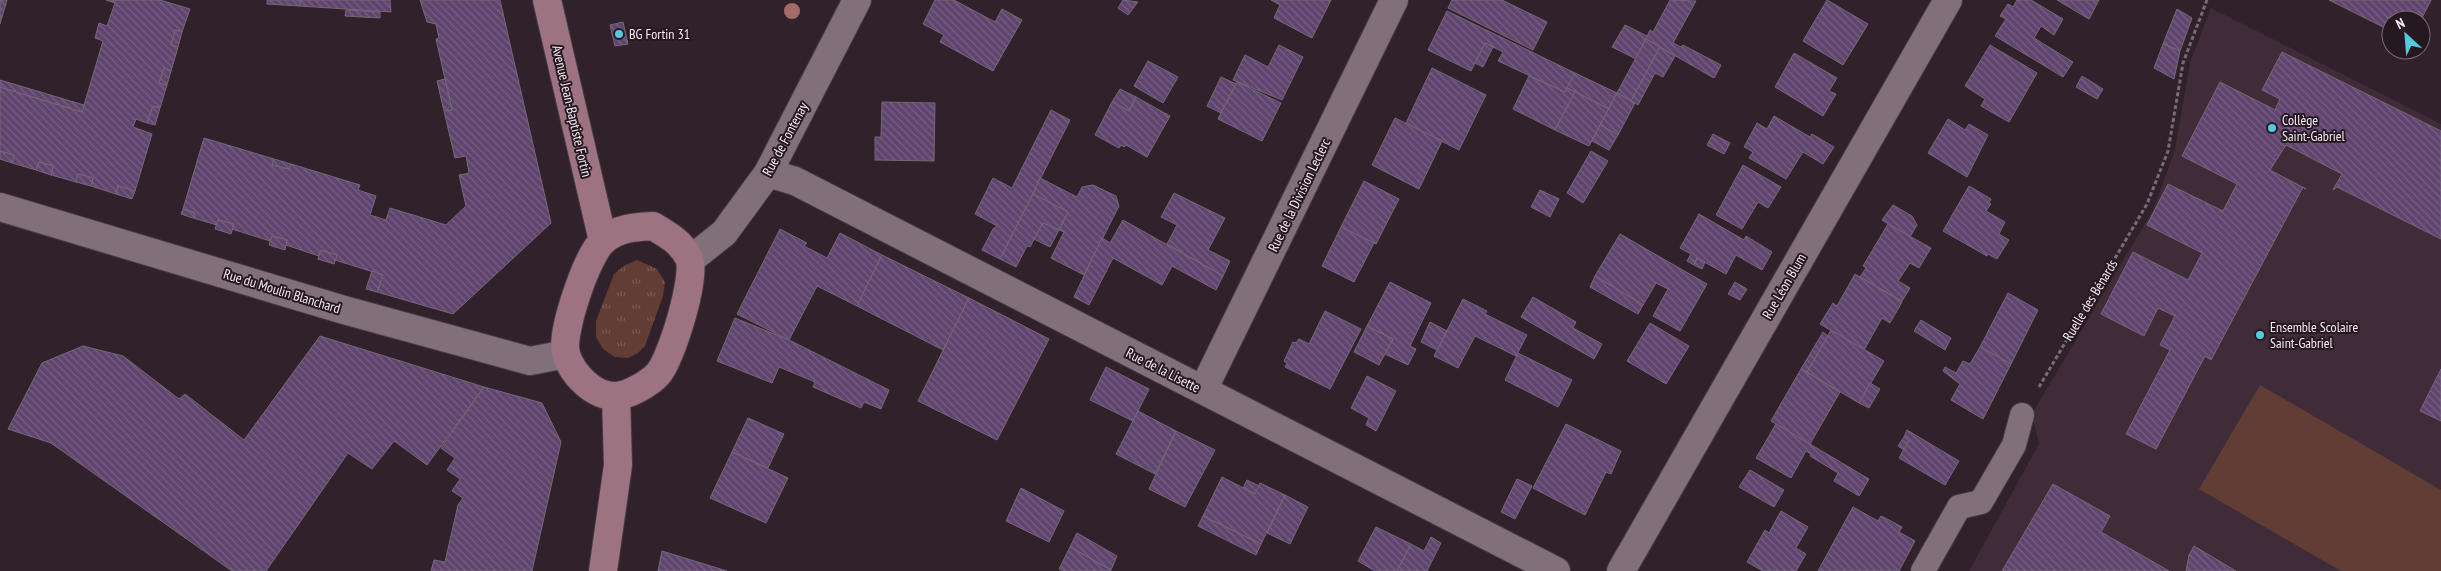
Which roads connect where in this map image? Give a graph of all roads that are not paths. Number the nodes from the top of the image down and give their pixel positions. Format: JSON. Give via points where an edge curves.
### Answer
{"nodes":[{"id":1,"x":547,"y":0,"type":"edge"},
{"id":2,"x":857,"y":0,"type":"edge"},
{"id":3,"x":1394,"y":0,"type":"edge"},
{"id":4,"x":1948,"y":0,"type":"edge"},
{"id":5,"x":768,"y":173,"type":"junction"},
{"id":6,"x":0,"y":207,"type":"edge"},
{"id":7,"x":601,"y":231,"type":"junction"},
{"id":8,"x":690,"y":260,"type":"junction"},
{"id":9,"x":566,"y":354,"type":"junction"},
{"id":10,"x":1203,"y":390,"type":"junction"},
{"id":11,"x":616,"y":396,"type":"junction"},
{"id":12,"x":2022,"y":415,"type":"road end"},
{"id":13,"x":602,"y":571,"type":"edge"},
{"id":14,"x":1556,"y":571,"type":"edge"},
{"id":15,"x":1621,"y":571,"type":"edge"},
{"id":16,"x":1923,"y":571,"type":"edge"}],
"edges":[{"from":1,"to":7,"type":"main road","name":"Avenue Jean-Baptiste Fortin"},
{"from":2,"to":5,"type":"street","name":"Rue de Fontenay"},
{"from":3,"to":10,"type":"street","name":"Rue de la Division Leclerc"},
{"from":4,"to":15,"type":"street","name":"Rue Léon Blum"},
{"from":5,"to":8,"type":"street","name":"Rue de Fontenay","via":[[724,233]]},
{"from":5,"to":10,"type":"street","name":"Rue de la Lisette","via":[[795,181]]},
{"from":6,"to":9,"type":"street","name":"Rue du Moulin Blanchard","via":[[344,310],[530,361]]},
{"from":7,"to":8,"type":"main road","via":[[653,226],[677,241]]},
{"from":7,"to":9,"type":"main road","via":[[582,276],[565,334]]},
{"from":8,"to":11,"type":"main road","via":[[688,295],[660,372],[645,386]]},
{"from":9,"to":11,"type":"main road","via":[[579,378],[595,390]]},
{"from":10,"to":14,"type":"street","name":"Rue de la Lisette"},
{"from":11,"to":13,"type":"main road","via":[[618,465]]},
{"from":12,"to":16,"type":"lane","via":[[2014,445],[1981,502],[1959,507]]}]}
